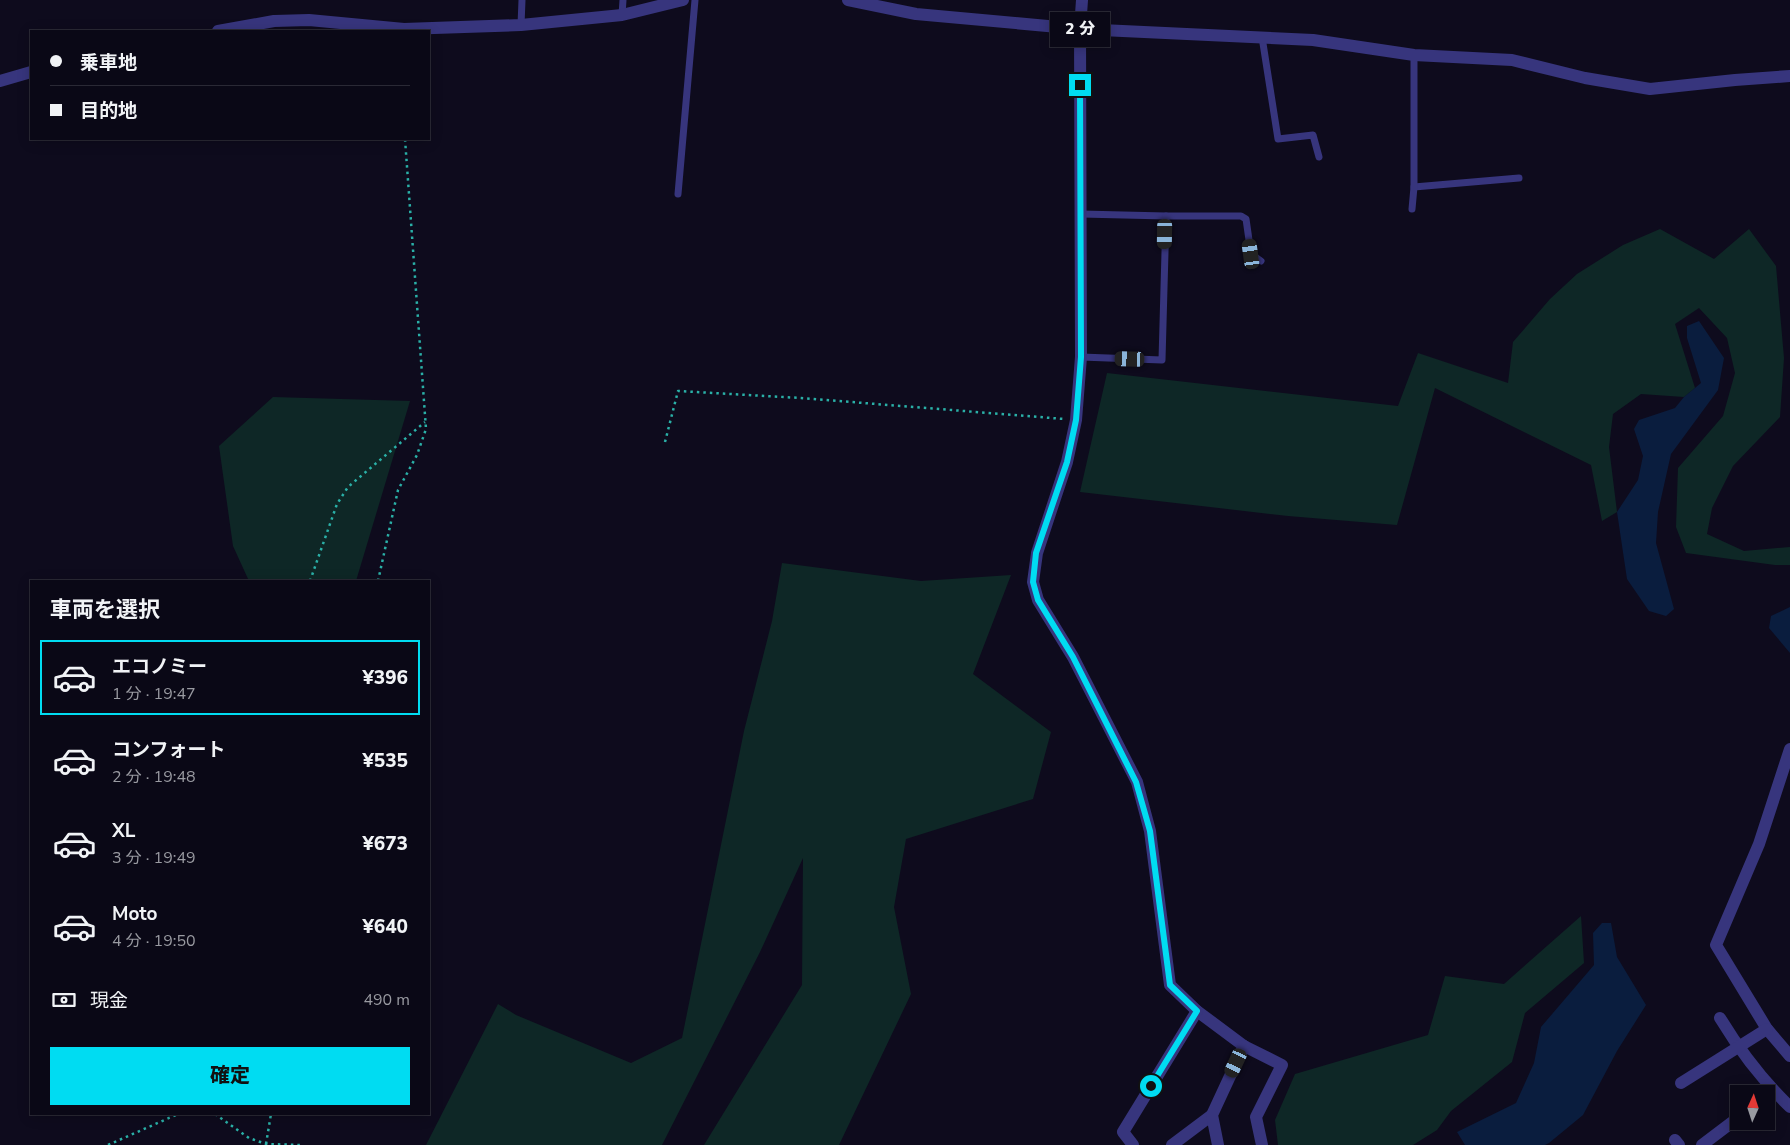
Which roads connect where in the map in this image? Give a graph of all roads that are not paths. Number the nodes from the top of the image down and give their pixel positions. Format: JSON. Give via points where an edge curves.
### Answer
{"nodes":[{"id":1,"x":522,"y":0,"type":"edge"},
{"id":2,"x":623,"y":0,"type":"edge"},
{"id":3,"x":682,"y":0,"type":"edge"},
{"id":4,"x":695,"y":0,"type":"edge"},
{"id":5,"x":848,"y":0,"type":"edge"},
{"id":6,"x":1082,"y":0,"type":"edge"},
{"id":7,"x":866,"y":1,"type":"edge"},
{"id":8,"x":622,"y":15,"type":"junction"},
{"id":9,"x":521,"y":25,"type":"junction"},
{"id":10,"x":335,"y":27,"type":"edge"},
{"id":11,"x":1080,"y":29,"type":"junction"},
{"id":12,"x":224,"y":30,"type":"edge"},
{"id":13,"x":1262,"y":37,"type":"junction"},
{"id":14,"x":1414,"y":55,"type":"junction"},
{"id":15,"x":30,"y":72,"type":"edge"},
{"id":16,"x":1790,"y":76,"type":"edge"},
{"id":17,"x":0,"y":81,"type":"edge"},
{"id":18,"x":1319,"y":158,"type":"dead end"},
{"id":19,"x":1519,"y":178,"type":"dead end"},
{"id":20,"x":1414,"y":187,"type":"junction"},
{"id":21,"x":678,"y":194,"type":"dead end"},
{"id":22,"x":1412,"y":209,"type":"dead end"},
{"id":23,"x":1081,"y":214,"type":"junction"},
{"id":24,"x":1166,"y":216,"type":"junction"},
{"id":25,"x":1261,"y":261,"type":"dead end"},
{"id":26,"x":1081,"y":357,"type":"junction"},
{"id":27,"x":1790,"y":750,"type":"edge"},
{"id":28,"x":1197,"y":1011,"type":"junction"},
{"id":29,"x":1720,"y":1018,"type":"dead end"},
{"id":30,"x":1767,"y":1029,"type":"junction"},
{"id":31,"x":1244,"y":1046,"type":"junction"},
{"id":32,"x":1738,"y":1048,"type":"junction"},
{"id":33,"x":1790,"y":1056,"type":"edge"},
{"id":34,"x":1681,"y":1084,"type":"dead end"},
{"id":35,"x":1763,"y":1085,"type":"edge"},
{"id":36,"x":1775,"y":1097,"type":"edge"},
{"id":37,"x":1790,"y":1107,"type":"edge"},
{"id":38,"x":1212,"y":1114,"type":"junction"},
{"id":39,"x":1730,"y":1124,"type":"edge"},
{"id":40,"x":1133,"y":1145,"type":"edge"},
{"id":41,"x":1172,"y":1145,"type":"edge"},
{"id":42,"x":1218,"y":1145,"type":"edge"},
{"id":43,"x":1262,"y":1145,"type":"edge"},
{"id":44,"x":1702,"y":1145,"type":"edge"}],
"edges":[{"from":1,"to":9,"type":"lane"},
{"from":2,"to":8,"type":"lane"},
{"from":3,"to":8,"type":"street"},
{"from":4,"to":21,"type":"lane"},
{"from":5,"to":7,"type":"street"},
{"from":6,"to":11,"type":"street"},
{"from":7,"to":11,"type":"street","via":[[916,14]]},
{"from":8,"to":9,"type":"street"},
{"from":9,"to":10,"type":"street","via":[[404,29]]},
{"from":10,"to":12,"type":"street","via":[[308,20],[274,21]]},
{"from":11,"to":13,"type":"street"},
{"from":11,"to":23,"type":"street"},
{"from":13,"to":14,"type":"street","via":[[1314,40]]},
{"from":13,"to":18,"type":"lane","via":[[1278,139],[1313,135]]},
{"from":14,"to":16,"type":"street","via":[[1512,60],[1585,78],[1650,89]]},
{"from":14,"to":20,"type":"lane"},
{"from":15,"to":17,"type":"street"},
{"from":19,"to":20,"type":"lane"},
{"from":20,"to":22,"type":"lane"},
{"from":23,"to":24,"type":"lane"},
{"from":23,"to":26,"type":"street"},
{"from":24,"to":25,"type":"lane","via":[[1241,216],[1246,219],[1251,254]]},
{"from":24,"to":26,"type":"lane","via":[[1162,360]]},
{"from":26,"to":28,"type":"street","via":[[1076,420],[1067,462],[1036,553],[1033,582],[1038,600],[1073,657],[1136,782],[1150,831],[1170,985]]},
{"from":27,"to":30,"type":"street","via":[[1759,844],[1716,945]]},
{"from":28,"to":31,"type":"street"},
{"from":28,"to":40,"type":"street","via":[[1123,1132]]},
{"from":29,"to":32,"type":"street"},
{"from":30,"to":32,"type":"street"},
{"from":30,"to":33,"type":"street"},
{"from":31,"to":38,"type":"street"},
{"from":31,"to":43,"type":"street","via":[[1282,1065],[1256,1117]]},
{"from":32,"to":34,"type":"street"},
{"from":32,"to":35,"type":"street"},
{"from":36,"to":37,"type":"street"},
{"from":38,"to":41,"type":"street"},
{"from":38,"to":42,"type":"street"},
{"from":39,"to":44,"type":"street"}]}
